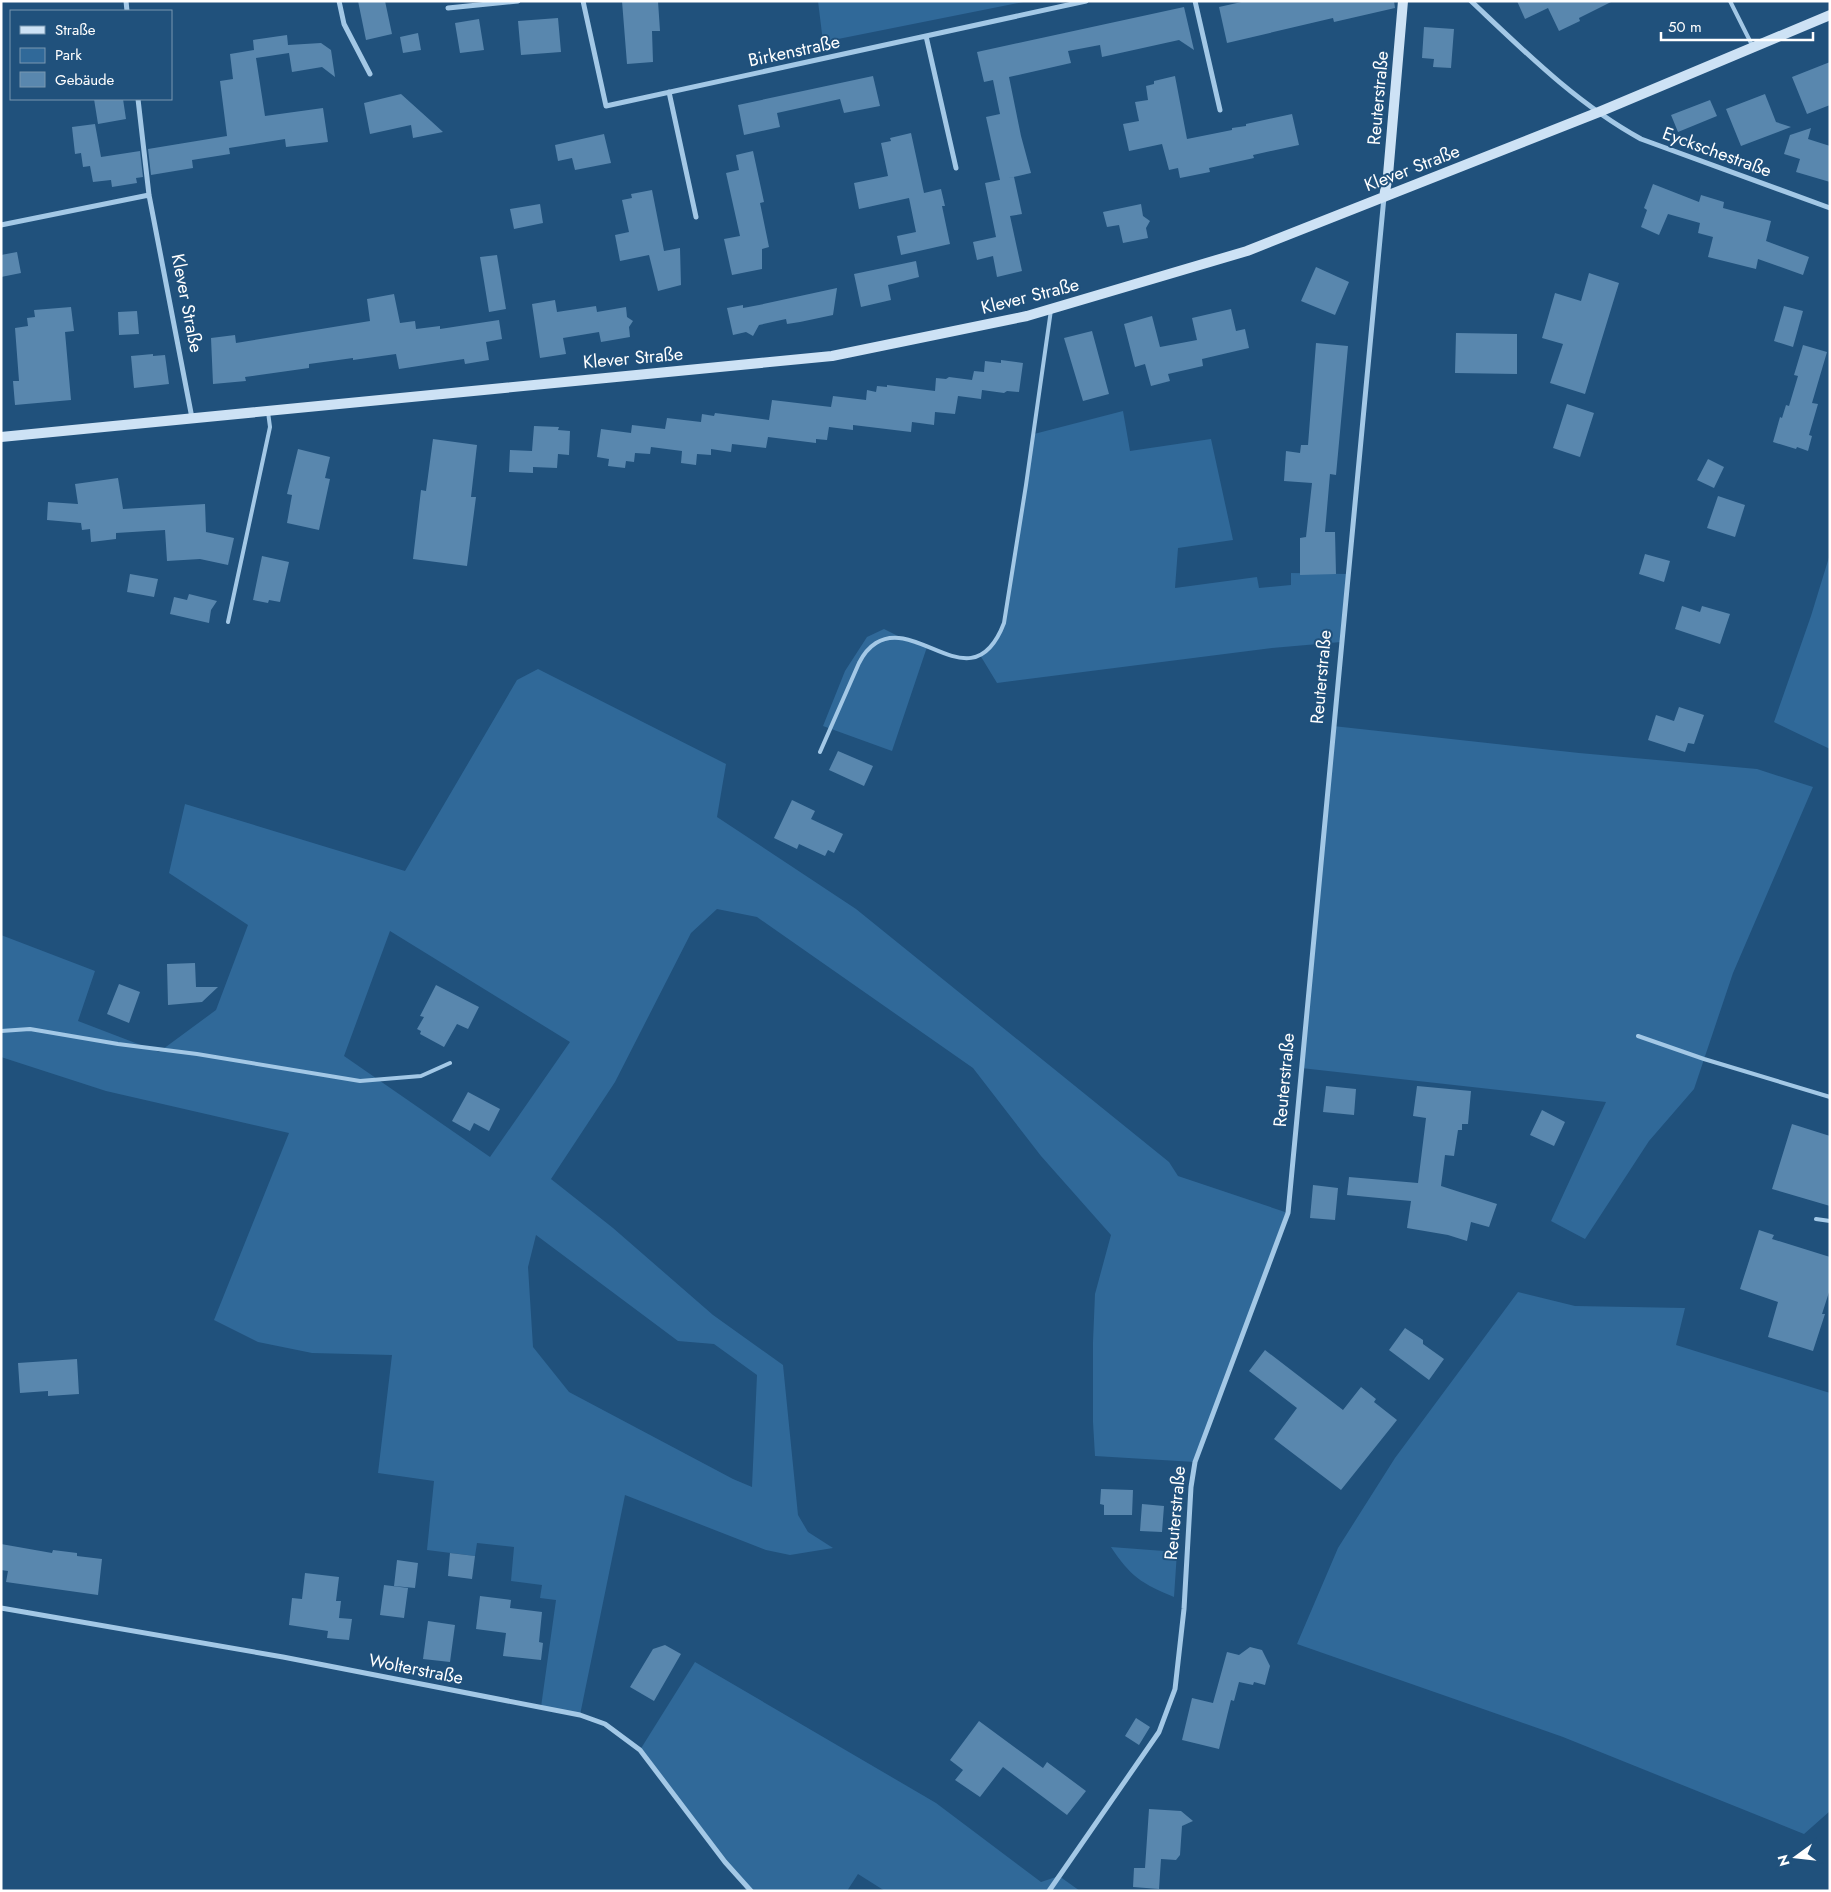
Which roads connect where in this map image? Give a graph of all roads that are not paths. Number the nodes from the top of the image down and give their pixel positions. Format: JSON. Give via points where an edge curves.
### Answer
{"nodes":[{"id":1,"x":339,"y":1,"type":"edge"},
{"id":2,"x":518,"y":1,"type":"edge"},
{"id":3,"x":583,"y":1,"type":"edge"},
{"id":4,"x":1086,"y":1,"type":"edge"},
{"id":5,"x":1195,"y":1,"type":"edge"},
{"id":6,"x":1403,"y":1,"type":"edge"},
{"id":7,"x":1471,"y":1,"type":"edge"},
{"id":8,"x":1730,"y":1,"type":"edge"},
{"id":9,"x":448,"y":8,"type":"dead end"},
{"id":10,"x":1830,"y":15,"type":"edge"},
{"id":11,"x":926,"y":36,"type":"junction"},
{"id":12,"x":1753,"y":47,"type":"junction"},
{"id":13,"x":370,"y":74,"type":"dead end"},
{"id":14,"x":669,"y":92,"type":"junction"},
{"id":15,"x":138,"y":100,"type":"edge"},
{"id":16,"x":1220,"y":110,"type":"dead end"},
{"id":17,"x":1599,"y":112,"type":"junction"},
{"id":18,"x":956,"y":168,"type":"dead end"},
{"id":19,"x":149,"y":195,"type":"junction"},
{"id":20,"x":1384,"y":197,"type":"junction"},
{"id":21,"x":1830,"y":208,"type":"edge"},
{"id":22,"x":696,"y":218,"type":"dead end"},
{"id":23,"x":1,"y":225,"type":"edge"},
{"id":24,"x":1051,"y":309,"type":"junction"},
{"id":25,"x":268,"y":410,"type":"junction"},
{"id":26,"x":192,"y":418,"type":"junction"},
{"id":27,"x":1,"y":436,"type":"edge"},
{"id":28,"x":228,"y":622,"type":"dead end"},
{"id":29,"x":820,"y":752,"type":"dead end"},
{"id":30,"x":1,"y":1031,"type":"edge"},
{"id":31,"x":1638,"y":1036,"type":"dead end"},
{"id":32,"x":450,"y":1063,"type":"dead end"},
{"id":33,"x":1830,"y":1097,"type":"edge"},
{"id":34,"x":1816,"y":1219,"type":"dead end"},
{"id":35,"x":1830,"y":1221,"type":"edge"},
{"id":36,"x":1,"y":1608,"type":"edge"},
{"id":37,"x":751,"y":1891,"type":"edge"},
{"id":38,"x":1049,"y":1891,"type":"edge"}],
"edges":[{"from":1,"to":13,"type":"street","via":[[344,24]]},
{"from":2,"to":9,"type":"street"},
{"from":3,"to":14,"type":"street","name":"Birkenstraße","via":[[606,106]]},
{"from":4,"to":11,"type":"street","name":"Birkenstraße"},
{"from":5,"to":16,"type":"street"},
{"from":6,"to":20,"type":"street","name":"Reuterstraße"},
{"from":7,"to":17,"type":"street","via":[[1575,95]]},
{"from":8,"to":12,"type":"lane"},
{"from":10,"to":12,"type":"street","name":"Klever Straße"},
{"from":11,"to":14,"type":"street","name":"Birkenstraße"},
{"from":11,"to":18,"type":"street"},
{"from":12,"to":17,"type":"street","name":"Klever Straße"},
{"from":14,"to":22,"type":"street"},
{"from":15,"to":19,"type":"street","name":"Klever Straße"},
{"from":17,"to":20,"type":"street","name":"Klever Straße"},
{"from":17,"to":21,"type":"street","name":"Eyckschestraße","via":[[1641,139]]},
{"from":19,"to":23,"type":"street"},
{"from":19,"to":26,"type":"street","name":"Klever Straße"},
{"from":20,"to":24,"type":"street","name":"Klever Straße","via":[[1247,251]]},
{"from":20,"to":38,"type":"street","name":"Reuterstraße","via":[[1288,1213],[1195,1462],[1184,1609],[1172,1698],[1159,1732]]},
{"from":24,"to":25,"type":"street","name":"Klever Straße","via":[[832,356]]},
{"from":24,"to":29,"type":"lane","via":[[1004,623],[998,637],[991,648],[980,655],[965,658],[950,656],[902,638],[877,642],[866,650],[858,663]]},
{"from":25,"to":26,"type":"street","name":"Klever Straße"},
{"from":25,"to":28,"type":"lane","via":[[270,427]]},
{"from":26,"to":27,"type":"street","name":"Klever Straße"},
{"from":30,"to":32,"type":"lane","via":[[30,1029],[360,1081],[421,1076]]},
{"from":31,"to":33,"type":"lane"},
{"from":34,"to":35,"type":"lane"},
{"from":36,"to":37,"type":"street","name":"Wolterstraße","via":[[283,1657],[580,1714],[605,1724],[640,1750]]}]}
